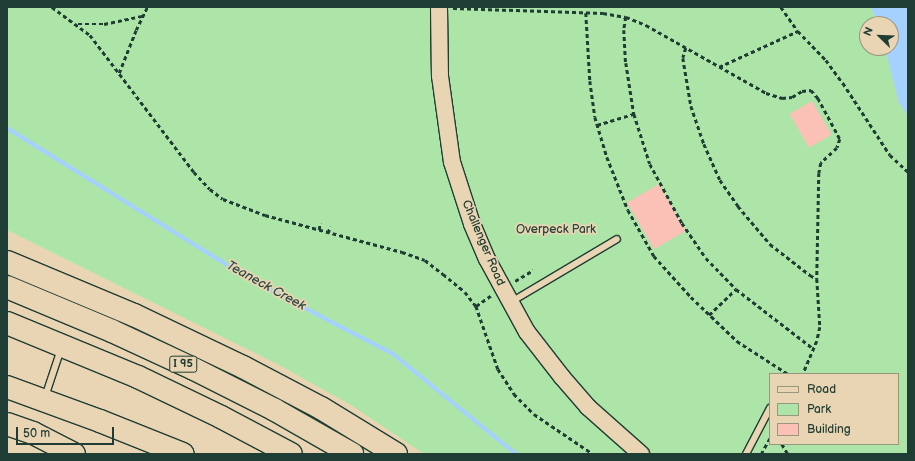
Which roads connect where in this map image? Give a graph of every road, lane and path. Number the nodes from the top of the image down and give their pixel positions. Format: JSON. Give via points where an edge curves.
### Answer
{"nodes":[{"id":1,"x":52,"y":7,"type":"edge"},
{"id":2,"x":147,"y":7,"type":"edge"},
{"id":3,"x":439,"y":7,"type":"edge"},
{"id":4,"x":451,"y":7,"type":"edge"},
{"id":5,"x":781,"y":7,"type":"edge"},
{"id":6,"x":586,"y":13,"type":"junction"},
{"id":7,"x":142,"y":16,"type":"junction"},
{"id":8,"x":626,"y":17,"type":"junction"},
{"id":9,"x":78,"y":24,"type":"junction"},
{"id":10,"x":798,"y":31,"type":"junction"},
{"id":11,"x":686,"y":48,"type":"junction"},
{"id":12,"x":719,"y":67,"type":"junction"},
{"id":13,"x":119,"y":74,"type":"junction"},
{"id":14,"x":634,"y":114,"type":"junction"},
{"id":15,"x":597,"y":125,"type":"junction"},
{"id":16,"x":908,"y":172,"type":"edge"},
{"id":17,"x":320,"y":223,"type":"dead end"},
{"id":18,"x":330,"y":226,"type":"dead end"},
{"id":19,"x":319,"y":230,"type":"junction"},
{"id":20,"x":328,"y":233,"type":"junction"},
{"id":21,"x":617,"y":239,"type":"dead end"},
{"id":22,"x":7,"y":248,"type":"edge"},
{"id":23,"x":7,"y":262,"type":"edge"},
{"id":24,"x":817,"y":278,"type":"junction"},
{"id":25,"x":7,"y":287,"type":"edge"},
{"id":26,"x":736,"y":289,"type":"junction"},
{"id":27,"x":92,"y":297,"type":"junction"},
{"id":28,"x":510,"y":302,"type":"junction"},
{"id":29,"x":709,"y":315,"type":"junction"},
{"id":30,"x":7,"y":323,"type":"edge"},
{"id":31,"x":62,"y":345,"type":"junction"},
{"id":32,"x":814,"y":349,"type":"junction"},
{"id":33,"x":786,"y":373,"type":"edge"},
{"id":34,"x":803,"y":373,"type":"edge"},
{"id":35,"x":7,"y":387,"type":"edge"},
{"id":36,"x":44,"y":400,"type":"junction"},
{"id":37,"x":769,"y":410,"type":"edge"},
{"id":38,"x":7,"y":424,"type":"edge"},
{"id":39,"x":7,"y":436,"type":"edge"},
{"id":40,"x":769,"y":440,"type":"edge"},
{"id":41,"x":783,"y":445,"type":"edge"},
{"id":42,"x":73,"y":454,"type":"edge"},
{"id":43,"x":183,"y":454,"type":"edge"},
{"id":44,"x":291,"y":454,"type":"edge"},
{"id":45,"x":352,"y":454,"type":"edge"},
{"id":46,"x":396,"y":454,"type":"edge"},
{"id":47,"x":593,"y":454,"type":"edge"},
{"id":48,"x":641,"y":454,"type":"edge"},
{"id":49,"x":746,"y":454,"type":"edge"},
{"id":50,"x":762,"y":454,"type":"edge"},
{"id":51,"x":788,"y":454,"type":"edge"}],
"edges":[{"from":1,"to":9,"type":"path"},
{"from":2,"to":7,"type":"path"},
{"from":3,"to":28,"type":"street","name":"Challenger Road","via":[[440,76],[452,162],[475,231]]},
{"from":4,"to":6,"type":"path"},
{"from":5,"to":10,"type":"path"},
{"from":6,"to":8,"type":"path"},
{"from":6,"to":15,"type":"path","via":[[590,81]]},
{"from":7,"to":9,"type":"path","via":[[104,24]]},
{"from":7,"to":13,"type":"path"},
{"from":8,"to":11,"type":"path","via":[[646,25]]},
{"from":8,"to":14,"type":"path","via":[[626,63]]},
{"from":9,"to":13,"type":"path","via":[[90,35]]},
{"from":10,"to":12,"type":"path"},
{"from":10,"to":16,"type":"path","via":[[844,83],[890,155]]},
{"from":11,"to":12,"type":"path"},
{"from":11,"to":24,"type":"path","via":[[683,58],[691,106],[701,139],[720,180],[770,244]]},
{"from":12,"to":24,"type":"path","via":[[766,93],[782,98],[811,90],[840,139],[837,148],[821,163],[819,173]]},
{"from":13,"to":19,"type":"path","via":[[210,189],[223,199],[239,206]]},
{"from":14,"to":15,"type":"path"},
{"from":14,"to":26,"type":"path","via":[[650,164],[682,223],[706,258]]},
{"from":15,"to":29,"type":"path","via":[[623,200],[654,256]]},
{"from":17,"to":19,"type":"path"},
{"from":18,"to":20,"type":"path"},
{"from":19,"to":20,"type":"path"},
{"from":20,"to":47,"type":"path","via":[[425,260],[465,292],[476,306],[498,369],[514,394],[534,414]]},
{"from":21,"to":28,"type":"lane"},
{"from":22,"to":27,"type":"highway","via":[[38,262]]},
{"from":23,"to":27,"type":"highway","number":"I 95"},
{"from":24,"to":32,"type":"path","via":[[820,327]]},
{"from":25,"to":45,"type":"highway","number":"I 95","via":[[194,369],[275,410]]},
{"from":26,"to":29,"type":"path"},
{"from":26,"to":32,"type":"path"},
{"from":27,"to":46,"type":"highway","number":"I 95","via":[[262,376],[328,412]]},
{"from":28,"to":48,"type":"street","name":"Challenger Road","via":[[527,332],[562,377],[588,407]]},
{"from":29,"to":33,"type":"path","via":[[737,341]]},
{"from":30,"to":31,"type":"highway"},
{"from":31,"to":36,"type":"lane"},
{"from":31,"to":44,"type":"highway","via":[[195,404]]},
{"from":32,"to":34,"type":"path"},
{"from":35,"to":36,"type":"highway"},
{"from":36,"to":43,"type":"highway"},
{"from":37,"to":49,"type":"lane"},
{"from":38,"to":42,"type":"highway","via":[[33,433]]},
{"from":39,"to":42,"type":"highway"},
{"from":40,"to":50,"type":"path"},
{"from":41,"to":51,"type":"path"}]}
